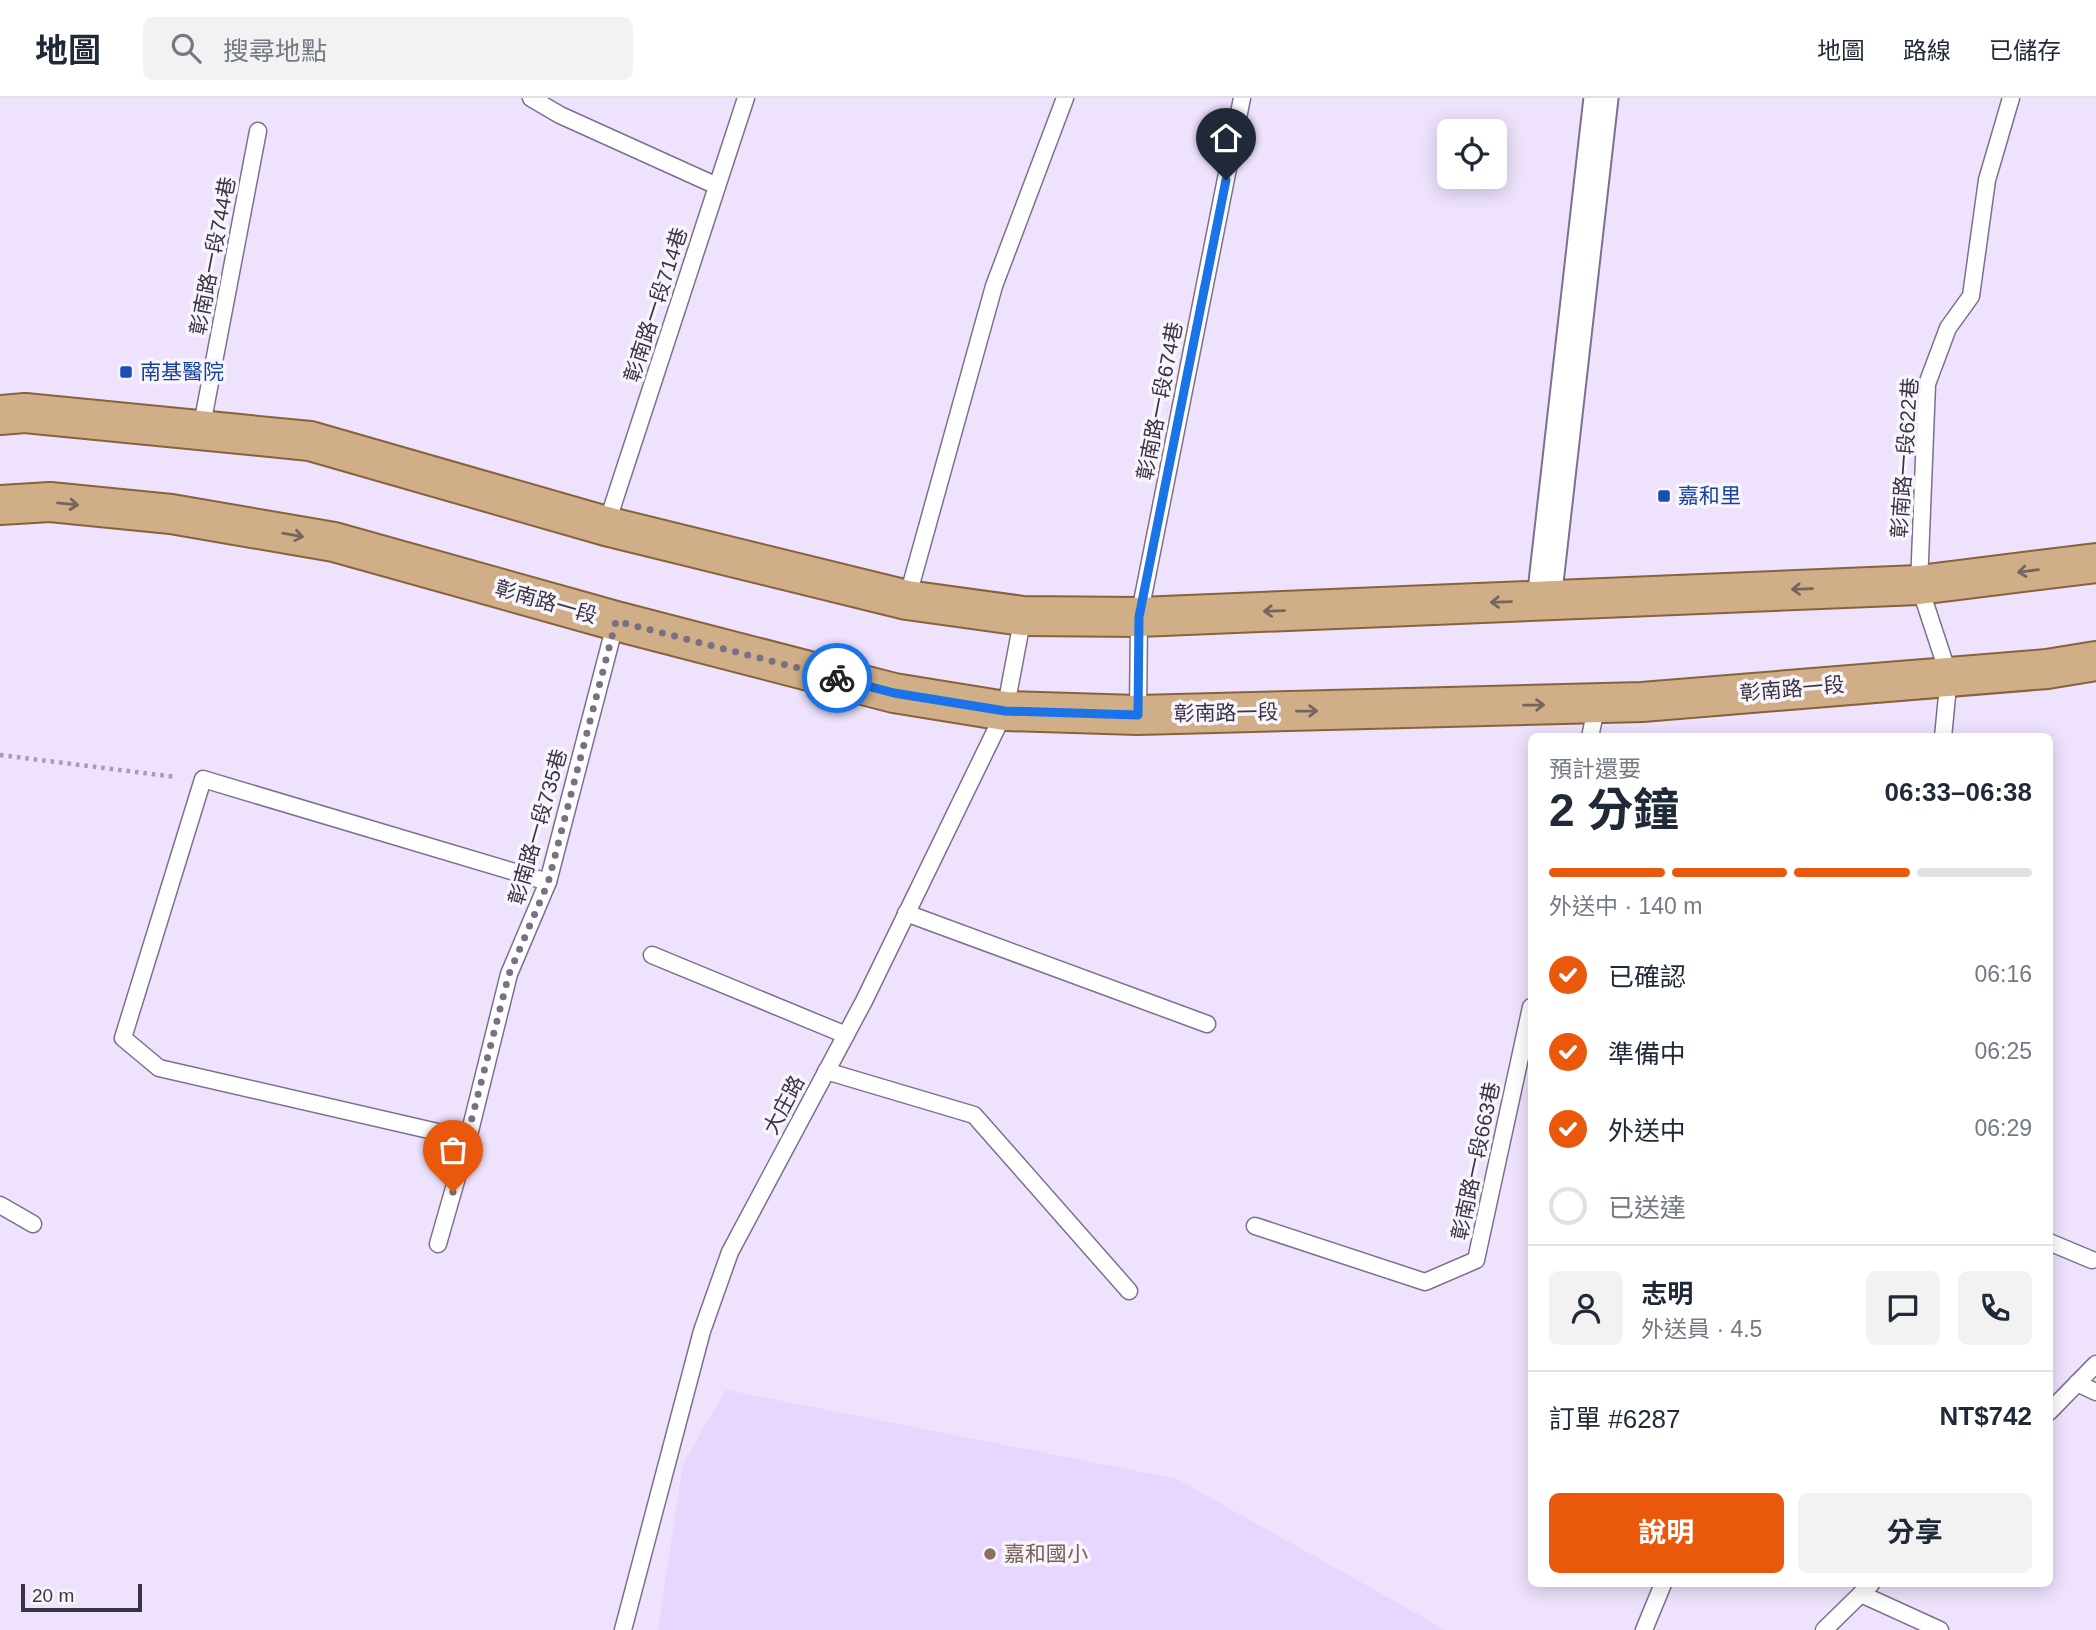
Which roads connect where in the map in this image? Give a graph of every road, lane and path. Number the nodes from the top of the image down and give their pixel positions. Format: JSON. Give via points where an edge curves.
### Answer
{"nodes":[{"id":1,"x":531,"y":98,"type":"edge"},
{"id":2,"x":562,"y":98,"type":"edge"},
{"id":3,"x":746,"y":98,"type":"edge"},
{"id":4,"x":1065,"y":98,"type":"edge"},
{"id":5,"x":1242,"y":98,"type":"edge"},
{"id":6,"x":1601,"y":98,"type":"edge"},
{"id":7,"x":2011,"y":98,"type":"edge"},
{"id":8,"x":560,"y":115,"type":"junction"},
{"id":9,"x":258,"y":131,"type":"dead end"},
{"id":10,"x":717,"y":186,"type":"junction"},
{"id":11,"x":8,"y":409,"type":"edge"},
{"id":12,"x":201,"y":430,"type":"junction"},
{"id":13,"x":0,"y":505,"type":"edge"},
{"id":14,"x":606,"y":526,"type":"junction"},
{"id":15,"x":2096,"y":563,"type":"edge"},
{"id":16,"x":1919,"y":584,"type":"junction"},
{"id":17,"x":907,"y":600,"type":"junction"},
{"id":18,"x":1544,"y":600,"type":"junction"},
{"id":19,"x":1023,"y":616,"type":"junction"},
{"id":20,"x":1139,"y":617,"type":"junction"},
{"id":21,"x":616,"y":621,"type":"junction"},
{"id":22,"x":2096,"y":661,"type":"edge"},
{"id":23,"x":1949,"y":676,"type":"junction"},
{"id":24,"x":1005,"y":711,"type":"junction"},
{"id":25,"x":1138,"y":715,"type":"junction"},
{"id":26,"x":1594,"y":720,"type":"edge"},
{"id":27,"x":1943,"y":733,"type":"edge"},
{"id":28,"x":0,"y":755,"type":"edge"},
{"id":29,"x":203,"y":779,"type":"junction"},
{"id":30,"x":548,"y":883,"type":"junction"},
{"id":31,"x":906,"y":913,"type":"junction"},
{"id":32,"x":653,"y":955,"type":"dead end"},
{"id":33,"x":1528,"y":1021,"type":"edge"},
{"id":34,"x":1207,"y":1024,"type":"dead end"},
{"id":35,"x":846,"y":1035,"type":"junction"},
{"id":36,"x":826,"y":1071,"type":"junction"},
{"id":37,"x":468,"y":1139,"type":"junction"},
{"id":38,"x":0,"y":1205,"type":"edge"},
{"id":39,"x":33,"y":1224,"type":"dead end"},
{"id":40,"x":1255,"y":1226,"type":"dead end"},
{"id":41,"x":438,"y":1244,"type":"dead end"},
{"id":42,"x":2053,"y":1244,"type":"edge"},
{"id":43,"x":2092,"y":1260,"type":"dead end"},
{"id":44,"x":1129,"y":1291,"type":"dead end"},
{"id":45,"x":2096,"y":1364,"type":"edge"},
{"id":46,"x":2077,"y":1383,"type":"junction"},
{"id":47,"x":2096,"y":1392,"type":"edge"},
{"id":48,"x":2053,"y":1408,"type":"edge"},
{"id":49,"x":1662,"y":1587,"type":"edge"},
{"id":50,"x":1866,"y":1589,"type":"edge"},
{"id":51,"x":623,"y":1630,"type":"edge"},
{"id":52,"x":1644,"y":1630,"type":"edge"},
{"id":53,"x":1824,"y":1630,"type":"edge"},
{"id":54,"x":1940,"y":1630,"type":"edge"}],
"edges":[{"from":1,"to":8,"type":"lane"},
{"from":2,"to":8,"type":"lane"},
{"from":3,"to":10,"type":"lane","name":"彰南路一段714巷"},
{"from":4,"to":17,"type":"lane","via":[[993,286]]},
{"from":5,"to":20,"type":"lane","name":"彰南路一段674巷"},
{"from":6,"to":18,"type":"street"},
{"from":7,"to":16,"type":"lane","name":"彰南路一段622巷","via":[[1987,180],[1971,296],[1948,328],[1927,384]]},
{"from":8,"to":10,"type":"lane"},
{"from":9,"to":12,"type":"lane","name":"彰南路一段744巷"},
{"from":10,"to":14,"type":"lane","name":"彰南路一段714巷"},
{"from":11,"to":12,"type":"main road"},
{"from":12,"to":14,"type":"main road","via":[[310,441]]},
{"from":13,"to":21,"type":"main road","name":"彰南路一段","one_way":true,"via":[[50,502],[171,514],[334,542]]},
{"from":14,"to":17,"type":"main road"},
{"from":15,"to":16,"type":"main road","one_way":true},
{"from":16,"to":18,"type":"main road","one_way":true},
{"from":16,"to":23,"type":"lane"},
{"from":17,"to":19,"type":"main road"},
{"from":18,"to":20,"type":"main road","one_way":true},
{"from":19,"to":20,"type":"main road"},
{"from":19,"to":24,"type":"lane","name":"大庄路"},
{"from":20,"to":25,"type":"lane","name":"彰南路一段674巷"},
{"from":21,"to":24,"type":"main road","name":"彰南路一段","via":[[894,693]]},
{"from":21,"to":30,"type":"lane","name":"彰南路一段735巷"},
{"from":22,"to":23,"type":"main road","name":"彰南路一段"},
{"from":23,"to":26,"type":"main road","name":"彰南路一段","via":[[1642,702]]},
{"from":23,"to":27,"type":"lane"},
{"from":24,"to":25,"type":"main road","name":"彰南路一段"},
{"from":24,"to":31,"type":"lane","name":"大庄路"},
{"from":25,"to":26,"type":"main road","name":"彰南路一段","one_way":true},
{"from":28,"to":29,"type":"path"},
{"from":29,"to":30,"type":"lane"},
{"from":29,"to":37,"type":"lane","via":[[123,1038],[159,1068]]},
{"from":30,"to":37,"type":"lane","name":"彰南路一段735巷","via":[[509,974]]},
{"from":31,"to":34,"type":"lane"},
{"from":31,"to":35,"type":"lane","name":"大庄路"},
{"from":32,"to":35,"type":"lane"},
{"from":33,"to":40,"type":"lane","name":"彰南路一段663巷","via":[[1476,1260],[1425,1282]]},
{"from":35,"to":36,"type":"lane","name":"大庄路"},
{"from":36,"to":44,"type":"lane","via":[[974,1115]]},
{"from":36,"to":51,"type":"lane","name":"大庄路","via":[[730,1252],[702,1331]]},
{"from":37,"to":41,"type":"lane","name":"彰南路一段735巷"},
{"from":38,"to":39,"type":"lane"},
{"from":42,"to":43,"type":"lane"},
{"from":45,"to":46,"type":"lane"},
{"from":46,"to":47,"type":"lane"},
{"from":46,"to":48,"type":"lane"},
{"from":49,"to":52,"type":"lane"},
{"from":50,"to":53,"type":"lane"},
{"from":50,"to":54,"type":"lane"}]}
